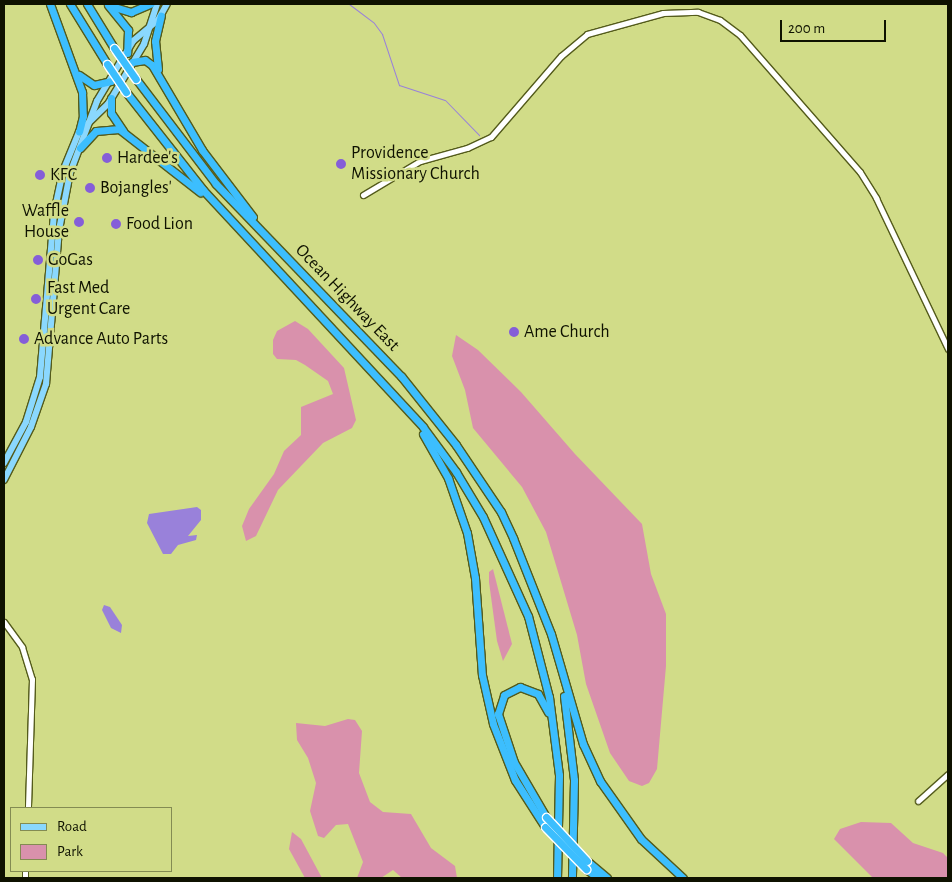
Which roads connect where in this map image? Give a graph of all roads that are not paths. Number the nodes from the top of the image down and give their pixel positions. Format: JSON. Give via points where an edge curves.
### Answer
{"nodes":[{"id":1,"x":50,"y":4,"type":"edge"},
{"id":2,"x":70,"y":4,"type":"edge"},
{"id":3,"x":87,"y":4,"type":"edge"},
{"id":4,"x":108,"y":4,"type":"edge"},
{"id":5,"x":150,"y":4,"type":"edge"},
{"id":6,"x":157,"y":4,"type":"edge"},
{"id":7,"x":167,"y":4,"type":"edge"},
{"id":8,"x":161,"y":16,"type":"junction"},
{"id":9,"x":148,"y":27,"type":"junction"},
{"id":10,"x":127,"y":53,"type":"junction"},
{"id":11,"x":132,"y":62,"type":"junction"},
{"id":12,"x":73,"y":64,"type":"junction"},
{"id":13,"x":161,"y":79,"type":"junction"},
{"id":14,"x":111,"y":81,"type":"junction"},
{"id":15,"x":111,"y":98,"type":"junction"},
{"id":16,"x":92,"y":118,"type":"junction"},
{"id":17,"x":80,"y":132,"type":"junction"},
{"id":18,"x":125,"y":132,"type":"junction"},
{"id":19,"x":80,"y":148,"type":"junction"},
{"id":20,"x":69,"y":157,"type":"junction"},
{"id":21,"x":363,"y":195,"type":"dead end"},
{"id":22,"x":61,"y":218,"type":"junction"},
{"id":23,"x":236,"y":228,"type":"junction"},
{"id":24,"x":275,"y":245,"type":"junction"},
{"id":25,"x":948,"y":349,"type":"edge"},
{"id":26,"x":398,"y":400,"type":"junction"},
{"id":27,"x":4,"y":463,"type":"edge"},
{"id":28,"x":4,"y":480,"type":"edge"},
{"id":29,"x":4,"y":622,"type":"edge"},
{"id":30,"x":550,"y":634,"type":"junction"},
{"id":31,"x":557,"y":748,"type":"junction"},
{"id":32,"x":948,"y":774,"type":"edge"},
{"id":33,"x":918,"y":801,"type":"dead end"},
{"id":34,"x":28,"y":807,"type":"edge"},
{"id":35,"x":586,"y":865,"type":"junction"},
{"id":36,"x":557,"y":878,"type":"edge"},
{"id":37,"x":572,"y":878,"type":"edge"},
{"id":38,"x":598,"y":878,"type":"edge"},
{"id":39,"x":607,"y":878,"type":"edge"},
{"id":40,"x":684,"y":878,"type":"edge"}],
"edges":[{"from":1,"to":12,"type":"highway"},
{"from":2,"to":23,"type":"highway","name":"Ocean Highway East","bridge":true,"via":[[126,92],[181,164]]},
{"from":3,"to":24,"type":"highway","name":"Ocean Highway East","bridge":true,"via":[[136,79],[216,184]]},
{"from":4,"to":5,"type":"highway","via":[[130,12]]},
{"from":4,"to":10,"type":"highway","via":[[128,30]]},
{"from":6,"to":9,"type":"main road"},
{"from":7,"to":8,"type":"main road"},
{"from":8,"to":9,"type":"main road"},
{"from":8,"to":13,"type":"highway","via":[[154,48]]},
{"from":9,"to":10,"type":"main road"},
{"from":9,"to":11,"type":"main road","via":[[144,44]]},
{"from":10,"to":14,"type":"main road"},
{"from":11,"to":13,"type":"highway","via":[[149,61]]},
{"from":11,"to":15,"type":"main road"},
{"from":12,"to":14,"type":"highway","via":[[88,84]]},
{"from":12,"to":17,"type":"highway","via":[[83,100]]},
{"from":13,"to":24,"type":"highway","via":[[202,150]]},
{"from":14,"to":16,"type":"main road","via":[[97,101]]},
{"from":15,"to":16,"type":"main road"},
{"from":15,"to":18,"type":"highway","via":[[111,113]]},
{"from":16,"to":17,"type":"main road"},
{"from":16,"to":19,"type":"main road"},
{"from":17,"to":20,"type":"main road"},
{"from":18,"to":19,"type":"highway","via":[[100,129],[91,134]]},
{"from":18,"to":23,"type":"highway","via":[[200,192]]},
{"from":19,"to":22,"type":"main road","via":[[67,184]]},
{"from":20,"to":22,"type":"main road","via":[[61,196]]},
{"from":20,"to":27,"type":"main road","via":[[54,213],[40,377],[26,422]]},
{"from":21,"to":25,"type":"street","via":[[420,161],[467,148],[491,137],[561,56],[587,34],[663,13],[703,13],[720,20],[740,35],[860,172],[876,198]]},
{"from":22,"to":28,"type":"main road","via":[[46,384],[31,427]]},
{"from":23,"to":26,"type":"highway","name":"Ocean Highway East"},
{"from":24,"to":30,"type":"highway","name":"Ocean Highway East","via":[[401,376],[456,445],[501,512],[533,584]]},
{"from":26,"to":31,"type":"highway","via":[[456,472],[502,552],[535,640]]},
{"from":26,"to":35,"type":"highway","bridge":true,"via":[[434,453],[458,502],[474,568],[480,663],[488,710],[515,780],[546,827]]},
{"from":29,"to":34,"type":"street","via":[[22,647],[32,680]]},
{"from":30,"to":37,"type":"highway","via":[[567,712],[572,757],[575,814]]},
{"from":30,"to":40,"type":"highway","via":[[579,732],[600,781],[641,839]]},
{"from":31,"to":35,"type":"highway","bridge":true,"via":[[547,709],[538,694],[520,687],[504,695],[498,714],[501,731],[521,776],[546,818]]},
{"from":31,"to":36,"type":"highway","via":[[560,802]]},
{"from":32,"to":33,"type":"street"},
{"from":35,"to":38,"type":"highway"},
{"from":35,"to":39,"type":"highway"}]}
